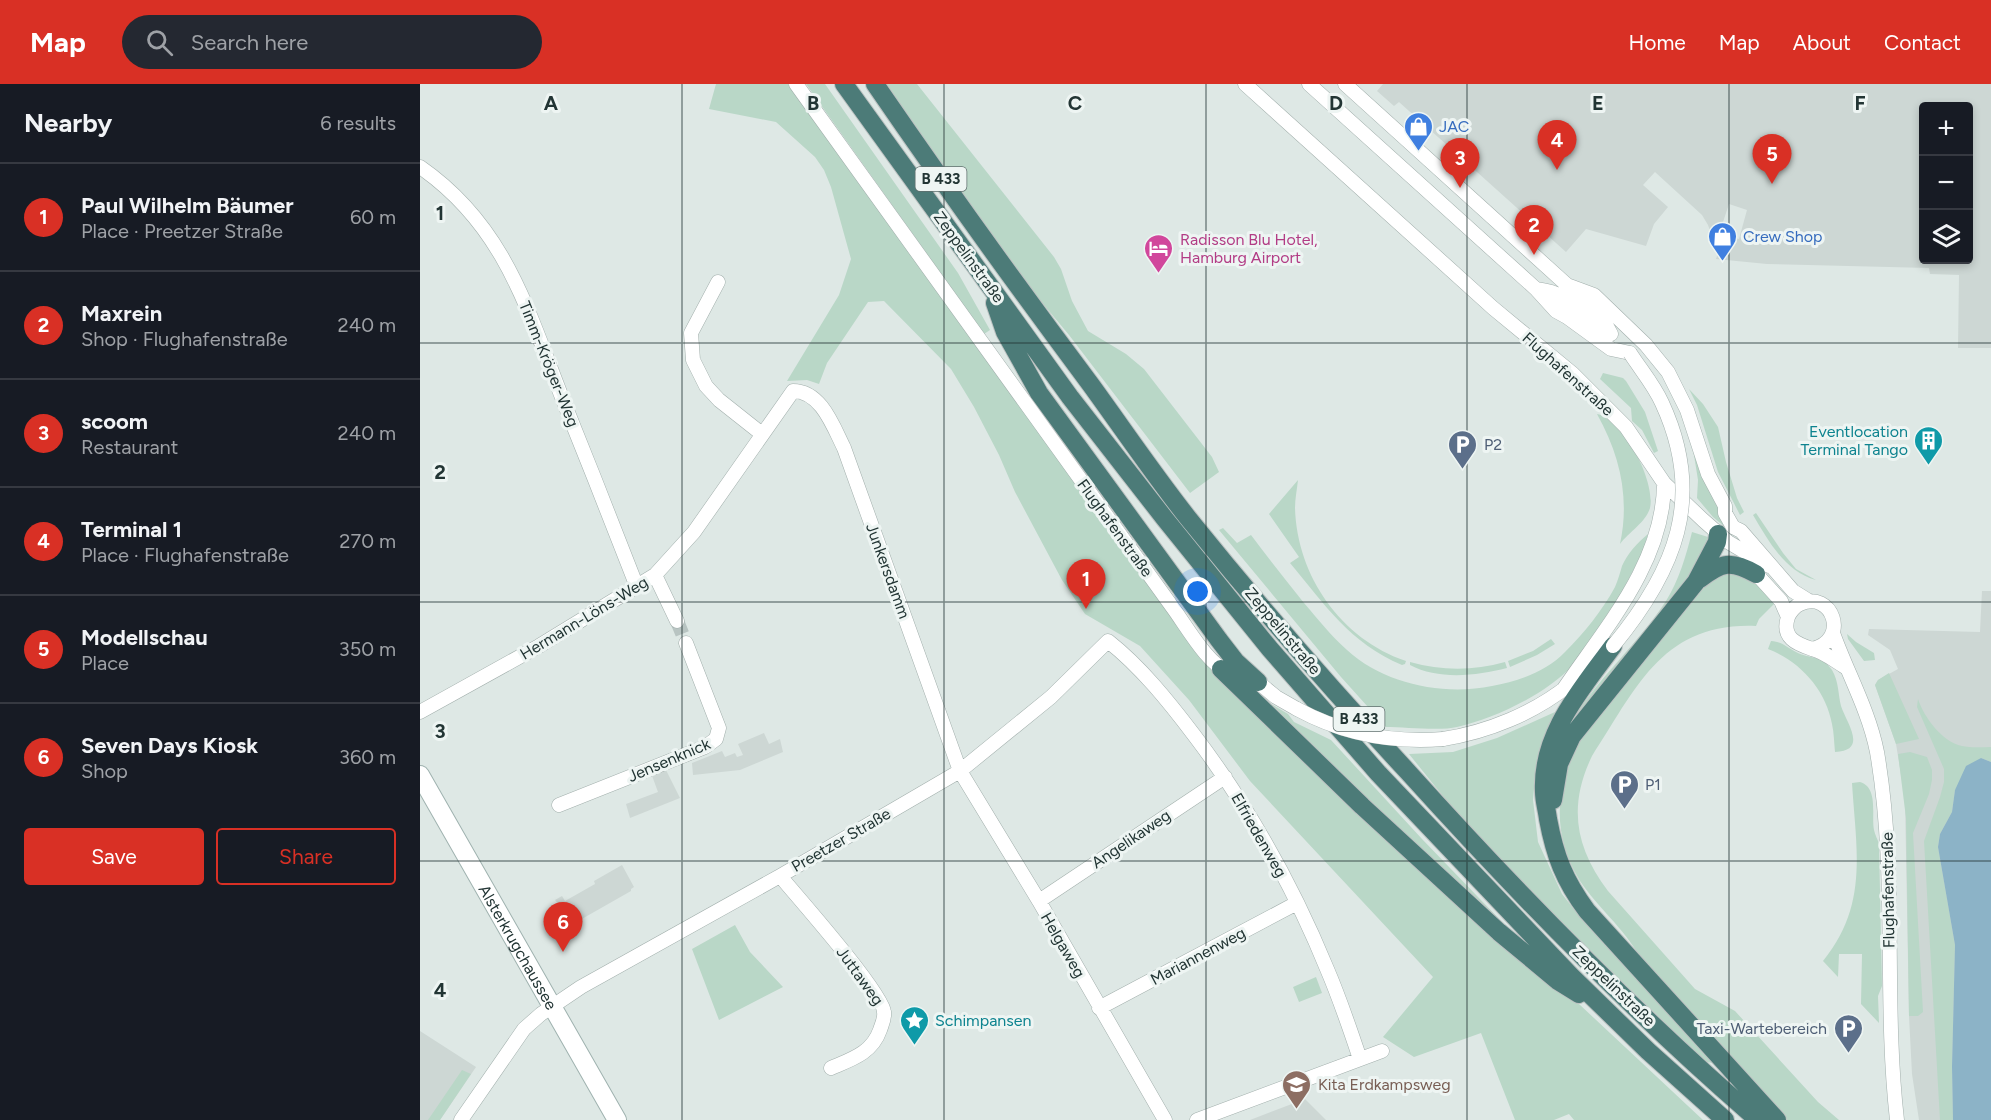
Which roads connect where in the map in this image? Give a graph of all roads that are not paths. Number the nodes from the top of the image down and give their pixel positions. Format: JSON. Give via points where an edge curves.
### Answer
{"nodes":[{"id":1,"x":796,"y":84,"type":"edge"},
{"id":2,"x":844,"y":84,"type":"edge"},
{"id":3,"x":875,"y":84,"type":"edge"},
{"id":4,"x":1245,"y":84,"type":"edge"},
{"id":5,"x":1310,"y":84,"type":"edge"},
{"id":6,"x":1345,"y":84,"type":"edge"},
{"id":7,"x":420,"y":167,"type":"edge"},
{"id":8,"x":718,"y":282,"type":"dead end"},
{"id":9,"x":1567,"y":285,"type":"junction"},
{"id":10,"x":990,"y":287,"type":"junction"},
{"id":11,"x":1536,"y":290,"type":"junction"},
{"id":12,"x":1567,"y":317,"type":"junction"},
{"id":13,"x":1630,"y":353,"type":"junction"},
{"id":14,"x":793,"y":391,"type":"joint"},
{"id":15,"x":762,"y":434,"type":"junction"},
{"id":16,"x":1664,"y":483,"type":"junction"},
{"id":17,"x":1659,"y":520,"type":"junction"},
{"id":18,"x":1703,"y":520,"type":"junction"},
{"id":19,"x":1723,"y":538,"type":"junction"},
{"id":20,"x":1762,"y":570,"type":"junction"},
{"id":21,"x":655,"y":575,"type":"junction"},
{"id":22,"x":1696,"y":582,"type":"junction"},
{"id":23,"x":637,"y":587,"type":"junction"},
{"id":24,"x":1809,"y":601,"type":"junction"},
{"id":25,"x":1788,"y":617,"type":"junction"},
{"id":26,"x":677,"y":621,"type":"tunnel mouth"},
{"id":27,"x":1833,"y":633,"type":"junction"},
{"id":28,"x":1108,"y":641,"type":"joint"},
{"id":29,"x":686,"y":644,"type":"tunnel mouth"},
{"id":30,"x":1613,"y":646,"type":"junction"},
{"id":31,"x":1812,"y":649,"type":"junction"},
{"id":32,"x":1845,"y":666,"type":"junction"},
{"id":33,"x":1221,"y":669,"type":"junction"},
{"id":34,"x":1258,"y":682,"type":"junction"},
{"id":35,"x":1563,"y":690,"type":"junction"},
{"id":36,"x":420,"y":712,"type":"edge"},
{"id":37,"x":960,"y":771,"type":"junction"},
{"id":38,"x":420,"y":775,"type":"edge"},
{"id":39,"x":1225,"y":777,"type":"junction"},
{"id":40,"x":560,"y":805,"type":"dead end"},
{"id":41,"x":1549,"y":822,"type":"junction"},
{"id":42,"x":780,"y":876,"type":"junction"},
{"id":43,"x":1038,"y":901,"type":"junction"},
{"id":44,"x":1297,"y":903,"type":"junction"},
{"id":45,"x":552,"y":1006,"type":"junction"},
{"id":46,"x":1603,"y":1006,"type":"junction"},
{"id":47,"x":1099,"y":1008,"type":"junction"},
{"id":48,"x":1382,"y":1051,"type":"dead end"},
{"id":49,"x":1360,"y":1059,"type":"junction"},
{"id":50,"x":831,"y":1068,"type":"dead end"},
{"id":51,"x":461,"y":1120,"type":"edge"},
{"id":52,"x":617,"y":1120,"type":"edge"},
{"id":53,"x":1165,"y":1120,"type":"edge"},
{"id":54,"x":1197,"y":1120,"type":"edge"},
{"id":55,"x":1725,"y":1120,"type":"edge"},
{"id":56,"x":1758,"y":1120,"type":"edge"},
{"id":57,"x":1777,"y":1120,"type":"edge"},
{"id":58,"x":1897,"y":1120,"type":"edge"}],
"edges":[{"from":1,"to":33,"type":"street","name":"Flughafenstraße"},
{"from":2,"to":10,"type":"highway","name":"Zeppelinstraße","number":"B 433"},
{"from":3,"to":56,"type":"highway","name":"Zeppelinstraße","number":"B 433","via":[[1188,517],[1289,638],[1471,842],[1680,1050]]},
{"from":4,"to":16,"type":"street","name":"Flughafenstraße","via":[[1493,308],[1573,374],[1630,432]]},
{"from":5,"to":11,"type":"street","name":"Flughafenstraße"},
{"from":6,"to":9,"type":"street","name":"Flughafenstraße"},
{"from":7,"to":23,"type":"street","name":"Timm-Kröger-Weg","via":[[455,194],[473,214],[516,281]]},
{"from":8,"to":15,"type":"street","via":[[691,333],[693,360],[706,386]]},
{"from":9,"to":13,"type":"street","name":"Flughafenstraße","via":[[1582,317],[1592,327],[1611,334]]},
{"from":9,"to":20,"type":"street","name":"Flughafenstraße","via":[[1594,295],[1668,372],[1688,410],[1725,513],[1733,527],[1741,531]]},
{"from":10,"to":34,"type":"highway","via":[[1005,332],[1039,393],[1222,645]]},
{"from":10,"to":46,"type":"highway","name":"Zeppelinstraße","number":"B 433","via":[[1092,425],[1270,649],[1378,773]]},
{"from":11,"to":12,"type":"street","name":"Flughafenstraße","via":[[1541,308],[1550,316]]},
{"from":11,"to":12,"type":"street","name":"Flughafenstraße","via":[[1560,296]]},
{"from":12,"to":13,"type":"street","name":"Flughafenstraße","via":[[1611,349]]},
{"from":13,"to":30,"type":"street","name":"Flughafenstraße","bridge":true,"via":[[1661,401],[1672,429],[1682,470],[1681,513],[1661,578],[1645,606]]},
{"from":14,"to":15,"type":"street","name":"Hermann-Löns-Weg"},
{"from":14,"to":37,"type":"street","name":"Junkersdamm","via":[[811,396],[825,412],[844,448]]},
{"from":15,"to":21,"type":"street","name":"Hermann-Löns-Weg","via":[[694,532]]},
{"from":16,"to":17,"type":"street","name":"Flughafenstraße"},
{"from":16,"to":18,"type":"street","name":"Flughafenstraße"},
{"from":17,"to":18,"type":"street"},
{"from":17,"to":35,"type":"street","name":"Flughafenstraße","via":[[1630,590]]},
{"from":18,"to":19,"type":"street","name":"Flughafenstraße"},
{"from":19,"to":20,"type":"street","name":"Flughafenstraße"},
{"from":19,"to":22,"type":"highway","via":[[1717,542]]},
{"from":20,"to":22,"type":"highway","via":[[1720,565]]},
{"from":20,"to":24,"type":"street","name":"Flughafenstraße"},
{"from":20,"to":25,"type":"street","name":"Flughafenstraße"},
{"from":21,"to":23,"type":"street","name":"Hermann-Löns-Weg"},
{"from":21,"to":26,"type":"street"},
{"from":22,"to":41,"type":"highway","via":[[1572,736],[1559,764]]},
{"from":23,"to":36,"type":"street","name":"Hermann-Löns-Weg"},
{"from":24,"to":25,"type":"street","via":[[1796,606]]},
{"from":24,"to":27,"type":"street","name":"Flughafenstraße","via":[[1821,603],[1830,611]]},
{"from":25,"to":31,"type":"street","name":"Flughafenstraße","via":[[1787,630],[1793,640]]},
{"from":27,"to":31,"type":"street","via":[[1827,642]]},
{"from":27,"to":32,"type":"street","name":"Flughafenstraße"},
{"from":28,"to":37,"type":"street","name":"Preetzer Straße","via":[[1051,697]]},
{"from":28,"to":39,"type":"street","name":"Elfriedenweg","via":[[1176,711]]},
{"from":29,"to":40,"type":"street","name":"Jensenknick","via":[[719,728],[716,739],[705,747]]},
{"from":30,"to":35,"type":"street","name":"Flughafenstraße"},
{"from":30,"to":41,"type":"highway","via":[[1568,708],[1553,737],[1544,770]]},
{"from":31,"to":32,"type":"street","name":"Flughafenstraße"},
{"from":32,"to":58,"type":"street","name":"Flughafenstraße","via":[[1872,732],[1882,785],[1888,854],[1892,1077]]},
{"from":33,"to":34,"type":"street","name":"Flughafenstraße"},
{"from":33,"to":46,"type":"highway","via":[[1499,933],[1565,986]]},
{"from":34,"to":35,"type":"street","name":"Flughafenstraße","bridge":true,"via":[[1297,709],[1342,729],[1375,738],[1409,741],[1443,739],[1482,730],[1516,717]]},
{"from":37,"to":42,"type":"street","name":"Preetzer Straße"},
{"from":37,"to":43,"type":"street","name":"Helgaweg"},
{"from":38,"to":45,"type":"main road","name":"Alsterkrugchaussee"},
{"from":39,"to":43,"type":"street","name":"Angelikaweg"},
{"from":39,"to":44,"type":"street","name":"Elfriedenweg"},
{"from":41,"to":57,"type":"highway","via":[[1563,874],[1587,911]]},
{"from":42,"to":45,"type":"street","name":"Preetzer Straße"},
{"from":42,"to":50,"type":"street","name":"Juttaweg","via":[[871,985],[885,1010],[874,1044],[864,1054]]},
{"from":43,"to":47,"type":"street","name":"Helgaweg"},
{"from":44,"to":47,"type":"street","name":"Mariannenweg"},
{"from":44,"to":49,"type":"street","name":"Elfriedenweg","via":[[1328,969]]},
{"from":45,"to":51,"type":"street","name":"Preetzer Straße","via":[[524,1029]]},
{"from":45,"to":52,"type":"main road","name":"Alsterkrugchaussee"},
{"from":46,"to":55,"type":"highway","name":"Zeppelinstraße","number":"B 433"},
{"from":47,"to":53,"type":"street","name":"Helgaweg"},
{"from":48,"to":49,"type":"street"},
{"from":49,"to":54,"type":"street"}]}
